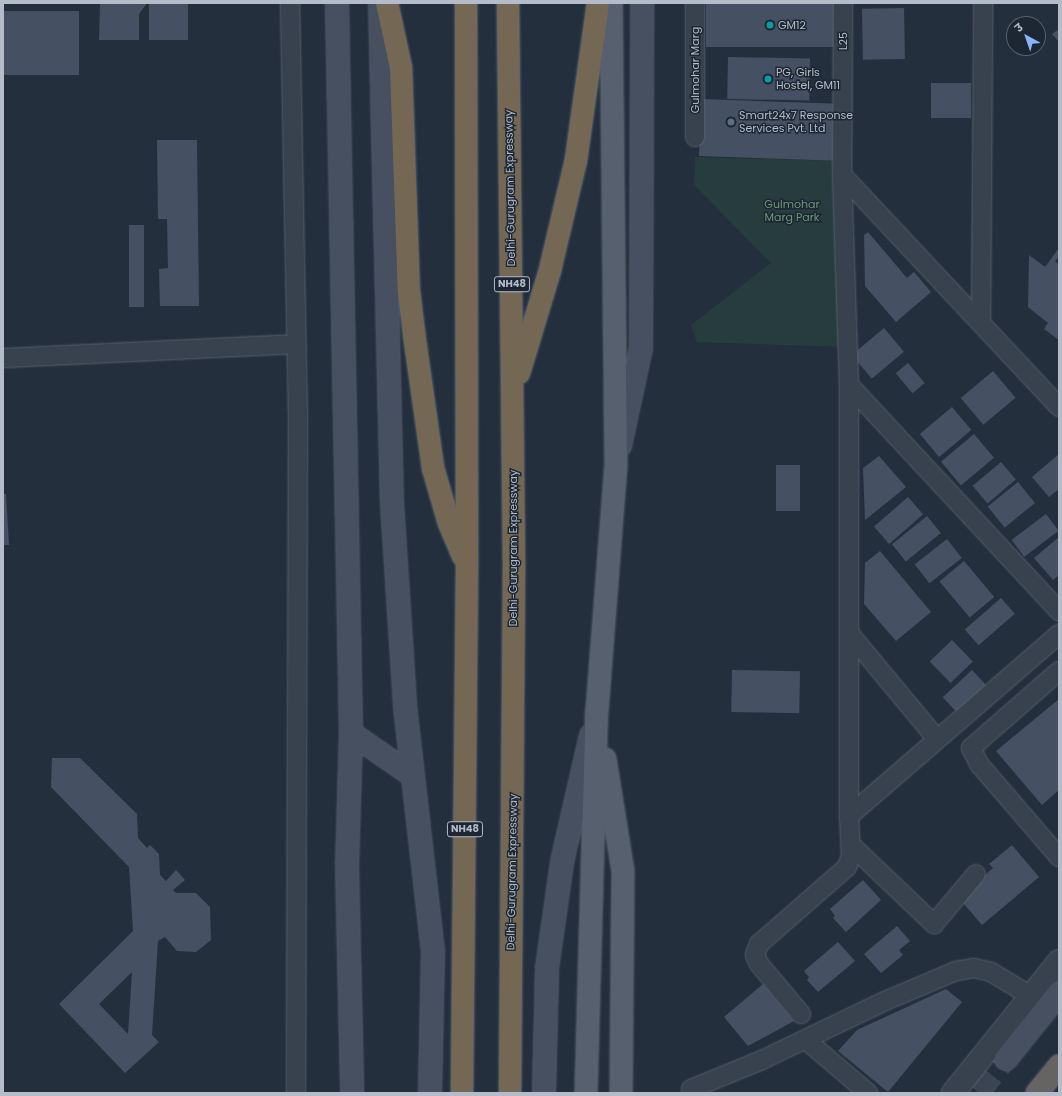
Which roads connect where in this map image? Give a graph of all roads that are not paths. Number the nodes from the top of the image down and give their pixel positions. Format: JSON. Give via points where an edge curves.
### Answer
{"nodes":[{"id":1,"x":290,"y":3,"type":"edge"},
{"id":2,"x":337,"y":3,"type":"edge"},
{"id":3,"x":380,"y":3,"type":"edge"},
{"id":4,"x":387,"y":3,"type":"edge"},
{"id":5,"x":466,"y":3,"type":"edge"},
{"id":6,"x":508,"y":3,"type":"edge"},
{"id":7,"x":598,"y":3,"type":"edge"},
{"id":8,"x":611,"y":3,"type":"edge"},
{"id":9,"x":642,"y":3,"type":"edge"},
{"id":10,"x":695,"y":3,"type":"edge"},
{"id":11,"x":843,"y":3,"type":"edge"},
{"id":12,"x":983,"y":3,"type":"edge"},
{"id":13,"x":695,"y":137,"type":"dead end"},
{"id":14,"x":842,"y":176,"type":"junction"},
{"id":15,"x":981,"y":323,"type":"junction"},
{"id":16,"x":295,"y":344,"type":"junction"},
{"id":17,"x":3,"y":358,"type":"edge"},
{"id":18,"x":849,"y":385,"type":"junction"},
{"id":19,"x":512,"y":393,"type":"junction"},
{"id":20,"x":1059,"y":407,"type":"edge"},
{"id":21,"x":616,"y":466,"type":"junction"},
{"id":22,"x":467,"y":564,"type":"junction"},
{"id":23,"x":1059,"y":611,"type":"edge"},
{"id":24,"x":849,"y":633,"type":"junction"},
{"id":25,"x":1059,"y":634,"type":"edge"},
{"id":26,"x":1059,"y":671,"type":"edge"},
{"id":27,"x":597,"y":711,"type":"junction"},
{"id":28,"x":351,"y":733,"type":"junction"},
{"id":29,"x":937,"y":740,"type":"junction"},
{"id":30,"x":413,"y":776,"type":"junction"},
{"id":31,"x":849,"y":816,"type":"junction"},
{"id":32,"x":851,"y":845,"type":"junction"},
{"id":33,"x":1059,"y":856,"type":"edge"},
{"id":34,"x":976,"y":874,"type":"dead end"},
{"id":35,"x":1059,"y":961,"type":"edge"},
{"id":36,"x":1059,"y":993,"type":"edge"},
{"id":37,"x":1031,"y":996,"type":"junction"},
{"id":38,"x":801,"y":1014,"type":"dead end"},
{"id":39,"x":806,"y":1040,"type":"junction"},
{"id":40,"x":1006,"y":1059,"type":"tunnel mouth"},
{"id":41,"x":1059,"y":1066,"type":"edge"},
{"id":42,"x":691,"y":1089,"type":"dead end"},
{"id":43,"x":296,"y":1093,"type":"edge"},
{"id":44,"x":352,"y":1093,"type":"edge"},
{"id":45,"x":430,"y":1093,"type":"edge"},
{"id":46,"x":462,"y":1093,"type":"edge"},
{"id":47,"x":510,"y":1093,"type":"edge"},
{"id":48,"x":544,"y":1093,"type":"edge"},
{"id":49,"x":586,"y":1093,"type":"edge"},
{"id":50,"x":621,"y":1093,"type":"edge"},
{"id":51,"x":868,"y":1093,"type":"edge"},
{"id":52,"x":953,"y":1093,"type":"edge"},
{"id":53,"x":1037,"y":1093,"type":"edge"}],
"edges":[{"from":1,"to":16,"type":"street"},
{"from":2,"to":28,"type":"main road"},
{"from":3,"to":30,"type":"main road","via":[[392,495],[405,706]]},
{"from":4,"to":22,"type":"highway","via":[[400,68],[409,292],[433,468],[449,523]]},
{"from":5,"to":22,"type":"highway","number":"NH48"},
{"from":6,"to":19,"type":"highway","name":"Delhi-Gurugram Expressway","number":"NH48"},
{"from":7,"to":19,"type":"highway","via":[[576,160],[552,263]]},
{"from":8,"to":21,"type":"main road"},
{"from":9,"to":21,"type":"main road","via":[[641,348]]},
{"from":10,"to":13,"type":"street","name":"Gulmohar Marg"},
{"from":11,"to":14,"type":"street","name":"L25"},
{"from":12,"to":15,"type":"street"},
{"from":14,"to":15,"type":"street"},
{"from":14,"to":18,"type":"street","name":"L25"},
{"from":15,"to":20,"type":"street"},
{"from":16,"to":17,"type":"street"},
{"from":16,"to":43,"type":"street","via":[[298,413]]},
{"from":18,"to":23,"type":"street"},
{"from":18,"to":24,"type":"street","name":"L25"},
{"from":19,"to":47,"type":"highway","name":"Delhi-Gurugram Expressway","number":"NH48","via":[[514,564]]},
{"from":21,"to":27,"type":"main road"},
{"from":22,"to":46,"type":"highway","number":"NH48"},
{"from":24,"to":29,"type":"street"},
{"from":24,"to":31,"type":"street","name":"L25"},
{"from":25,"to":29,"type":"street"},
{"from":26,"to":33,"type":"street","via":[[971,748],[979,764]]},
{"from":27,"to":48,"type":"main road","via":[[562,862],[547,968]]},
{"from":27,"to":49,"type":"main road"},
{"from":27,"to":50,"type":"main road","via":[[623,872]]},
{"from":28,"to":30,"type":"main road"},
{"from":28,"to":44,"type":"main road","via":[[347,865]]},
{"from":29,"to":31,"type":"street"},
{"from":30,"to":45,"type":"main road","via":[[433,951]]},
{"from":31,"to":32,"type":"street","name":"L25"},
{"from":32,"to":34,"type":"street","via":[[934,924]]},
{"from":32,"to":38,"type":"street","name":"L25","via":[[852,856],[848,867],[759,944],[755,954],[759,964]]},
{"from":35,"to":37,"type":"street"},
{"from":36,"to":40,"type":"main road"},
{"from":37,"to":39,"type":"street","via":[[991,972],[974,968],[956,972],[885,1001]]},
{"from":37,"to":52,"type":"street"},
{"from":39,"to":42,"type":"street"},
{"from":39,"to":51,"type":"street"},
{"from":41,"to":53,"type":"highway"}]}
